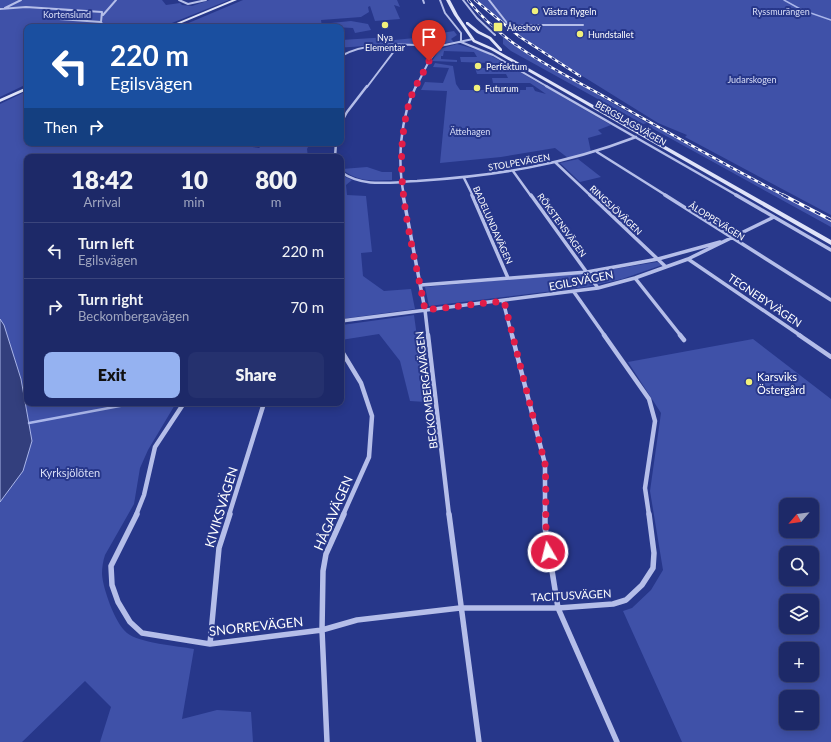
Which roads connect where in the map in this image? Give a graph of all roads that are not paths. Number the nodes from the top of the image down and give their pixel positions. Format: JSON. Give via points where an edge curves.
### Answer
{"nodes":[{"id":1,"x":21,"y":0,"type":"edge"},
{"id":2,"x":116,"y":0,"type":"edge"},
{"id":3,"x":179,"y":0,"type":"edge"},
{"id":4,"x":206,"y":0,"type":"edge"},
{"id":5,"x":235,"y":0,"type":"edge"},
{"id":6,"x":423,"y":0,"type":"edge"},
{"id":7,"x":440,"y":0,"type":"edge"},
{"id":8,"x":448,"y":0,"type":"edge"},
{"id":9,"x":453,"y":0,"type":"edge"},
{"id":10,"x":463,"y":0,"type":"edge"},
{"id":11,"x":489,"y":0,"type":"edge"},
{"id":12,"x":424,"y":3,"type":"dead end"},
{"id":13,"x":2,"y":9,"type":"edge"},
{"id":14,"x":69,"y":10,"type":"junction"},
{"id":15,"x":103,"y":15,"type":"junction"},
{"id":16,"x":101,"y":22,"type":"joint"},
{"id":17,"x":176,"y":24,"type":"edge"},
{"id":18,"x":583,"y":25,"type":"dead end"},
{"id":19,"x":490,"y":37,"type":"junction"},
{"id":20,"x":475,"y":40,"type":"junction"},
{"id":21,"x":463,"y":42,"type":"junction"},
{"id":22,"x":398,"y":46,"type":"junction"},
{"id":23,"x":440,"y":46,"type":"junction"},
{"id":24,"x":344,"y":54,"type":"edge"},
{"id":25,"x":24,"y":89,"type":"edge"},
{"id":26,"x":0,"y":101,"type":"edge"},
{"id":27,"x":344,"y":112,"type":"edge"},
{"id":28,"x":347,"y":112,"type":"junction"},
{"id":29,"x":344,"y":118,"type":"edge"},
{"id":30,"x":636,"y":137,"type":"junction"},
{"id":31,"x":596,"y":152,"type":"junction"},
{"id":32,"x":556,"y":163,"type":"junction"},
{"id":33,"x":513,"y":171,"type":"junction"},
{"id":34,"x":344,"y":175,"type":"edge"},
{"id":35,"x":464,"y":178,"type":"junction"},
{"id":36,"x":401,"y":182,"type":"junction"},
{"id":37,"x":774,"y":217,"type":"junction"},
{"id":38,"x":831,"y":236,"type":"edge"},
{"id":39,"x":732,"y":238,"type":"junction"},
{"id":40,"x":831,"y":242,"type":"edge"},
{"id":41,"x":831,"y":250,"type":"edge"},
{"id":42,"x":658,"y":259,"type":"junction"},
{"id":43,"x":688,"y":259,"type":"junction"},
{"id":44,"x":666,"y":267,"type":"junction"},
{"id":45,"x":587,"y":272,"type":"junction"},
{"id":46,"x":508,"y":278,"type":"junction"},
{"id":47,"x":635,"y":278,"type":"junction"},
{"id":48,"x":421,"y":285,"type":"junction"},
{"id":49,"x":598,"y":288,"type":"junction"},
{"id":50,"x":574,"y":292,"type":"junction"},
{"id":51,"x":831,"y":300,"type":"edge"},
{"id":52,"x":504,"y":301,"type":"junction"},
{"id":53,"x":425,"y":310,"type":"junction"},
{"id":54,"x":344,"y":321,"type":"edge"},
{"id":55,"x":684,"y":340,"type":"dead end"},
{"id":56,"x":344,"y":355,"type":"edge"},
{"id":57,"x":831,"y":357,"type":"edge"},
{"id":58,"x":182,"y":406,"type":"edge"},
{"id":59,"x":263,"y":406,"type":"edge"},
{"id":60,"x":460,"y":608,"type":"junction"},
{"id":61,"x":558,"y":608,"type":"junction"},
{"id":62,"x":322,"y":630,"type":"junction"},
{"id":63,"x":210,"y":644,"type":"junction"},
{"id":64,"x":327,"y":742,"type":"edge"},
{"id":65,"x":479,"y":742,"type":"edge"},
{"id":66,"x":617,"y":742,"type":"edge"}],
"edges":[{"from":1,"to":13,"type":"street"},
{"from":2,"to":15,"type":"street"},
{"from":3,"to":4,"type":"street","via":[[182,4]]},
{"from":5,"to":17,"type":"main road"},
{"from":6,"to":12,"type":"street"},
{"from":7,"to":21,"type":"street","via":[[445,13],[461,33]]},
{"from":8,"to":20,"type":"main road","name":"BERGSLAGSVÄGEN"},
{"from":9,"to":19,"type":"main road","name":"BERGSLAGSVÄGEN","via":[[471,27]]},
{"from":10,"to":19,"type":"street","name":"BERGSLAGSVÄGEN","via":[[477,18],[494,33]]},
{"from":11,"to":18,"type":"street","via":[[507,23],[512,25]]},
{"from":13,"to":14,"type":"street","via":[[26,7]]},
{"from":14,"to":15,"type":"street","via":[[102,12]]},
{"from":14,"to":16,"type":"street","via":[[59,19]]},
{"from":15,"to":16,"type":"street"},
{"from":19,"to":20,"type":"main road"},
{"from":19,"to":20,"type":"main road","via":[[486,43]]},
{"from":19,"to":38,"type":"main road","name":"BERGSLAGSVÄGEN","via":[[505,52]]},
{"from":20,"to":21,"type":"street"},
{"from":20,"to":40,"type":"main road","name":"BERGSLAGSVÄGEN"},
{"from":21,"to":23,"type":"street"},
{"from":21,"to":30,"type":"street","name":"BERGSLAGSVÄGEN","via":[[493,54]]},
{"from":22,"to":23,"type":"street"},
{"from":22,"to":24,"type":"street","via":[[377,45],[350,50]]},
{"from":22,"to":28,"type":"street"},
{"from":23,"to":36,"type":"street","name":"BECKOMBERGAVÄGEN","via":[[410,98],[402,135]]},
{"from":25,"to":26,"type":"main road"},
{"from":27,"to":28,"type":"street"},
{"from":28,"to":29,"type":"street"},
{"from":30,"to":31,"type":"street","name":"STOLPEVÄGEN"},
{"from":30,"to":37,"type":"street","name":"BERGSLAGSVÄGEN"},
{"from":31,"to":32,"type":"street","name":"STOLPEVÄGEN"},
{"from":31,"to":39,"type":"street","name":"ÅLOPPEVÄGEN"},
{"from":32,"to":33,"type":"street","name":"STOLPEVÄGEN"},
{"from":32,"to":42,"type":"street","name":"RINGSJÖVÄGEN"},
{"from":33,"to":35,"type":"street","name":"STOLPEVÄGEN"},
{"from":33,"to":45,"type":"street","name":"RÖKSTENSVÄGEN"},
{"from":34,"to":36,"type":"street","name":"STOLPEVÄGEN","via":[[360,182]]},
{"from":35,"to":36,"type":"street","name":"STOLPEVÄGEN"},
{"from":35,"to":46,"type":"street","name":"BADELUNDAVÄGEN"},
{"from":36,"to":48,"type":"street","name":"BECKOMBERGAVÄGEN"},
{"from":37,"to":39,"type":"street","name":"EGILSVÄGEN"},
{"from":37,"to":41,"type":"street","name":"BERGSLAGSVÄGEN"},
{"from":39,"to":42,"type":"street","name":"EGILSVÄGEN"},
{"from":39,"to":43,"type":"street","name":"EGILSVÄGEN"},
{"from":39,"to":51,"type":"street","name":"ÅLOPPEVÄGEN"},
{"from":42,"to":44,"type":"street","name":"RINGSJÖVÄGEN"},
{"from":42,"to":45,"type":"street","name":"EGILSVÄGEN"},
{"from":43,"to":44,"type":"street","name":"EGILSVÄGEN"},
{"from":43,"to":57,"type":"street","name":"TEGNEBYVÄGEN"},
{"from":44,"to":47,"type":"street","name":"EGILSVÄGEN"},
{"from":45,"to":46,"type":"street","name":"EGILSVÄGEN"},
{"from":45,"to":49,"type":"street","name":"RÖKSTENSVÄGEN"},
{"from":46,"to":48,"type":"street","name":"EGILSVÄGEN"},
{"from":47,"to":49,"type":"street","name":"EGILSVÄGEN"},
{"from":47,"to":55,"type":"street"},
{"from":48,"to":53,"type":"street","name":"BECKOMBERGAVÄGEN"},
{"from":49,"to":50,"type":"street","name":"EGILSVÄGEN"},
{"from":50,"to":52,"type":"street","name":"EGILSVÄGEN"},
{"from":50,"to":61,"type":"street","name":"TACITUSVÄGEN","via":[[649,399],[655,421],[645,488],[654,553],[653,568],[642,585],[626,600],[613,604]]},
{"from":52,"to":53,"type":"street","name":"EGILSVÄGEN"},
{"from":52,"to":61,"type":"street","via":[[545,464],[545,528]]},
{"from":53,"to":54,"type":"street"},
{"from":53,"to":60,"type":"street","name":"BECKOMBERGAVÄGEN"},
{"from":56,"to":62,"type":"street","name":"HÅGAVÄGEN","via":[[361,383],[372,416],[369,457],[326,554],[323,571]]},
{"from":58,"to":63,"type":"street","name":"SNORREVÄGEN","via":[[155,447],[140,506],[110,566],[112,585],[118,602],[130,622],[142,633]]},
{"from":59,"to":63,"type":"street","name":"KIVIKSVÄGEN","via":[[219,548]]},
{"from":60,"to":61,"type":"street","name":"TACITUSVÄGEN"},
{"from":60,"to":62,"type":"street","name":"SNORREVÄGEN","via":[[357,620]]},
{"from":60,"to":65,"type":"street","name":"BECKOMBERGAVÄGEN"},
{"from":61,"to":66,"type":"street"},
{"from":62,"to":63,"type":"street","name":"SNORREVÄGEN"},
{"from":62,"to":64,"type":"street","name":"HÅGAVÄGEN"}]}
